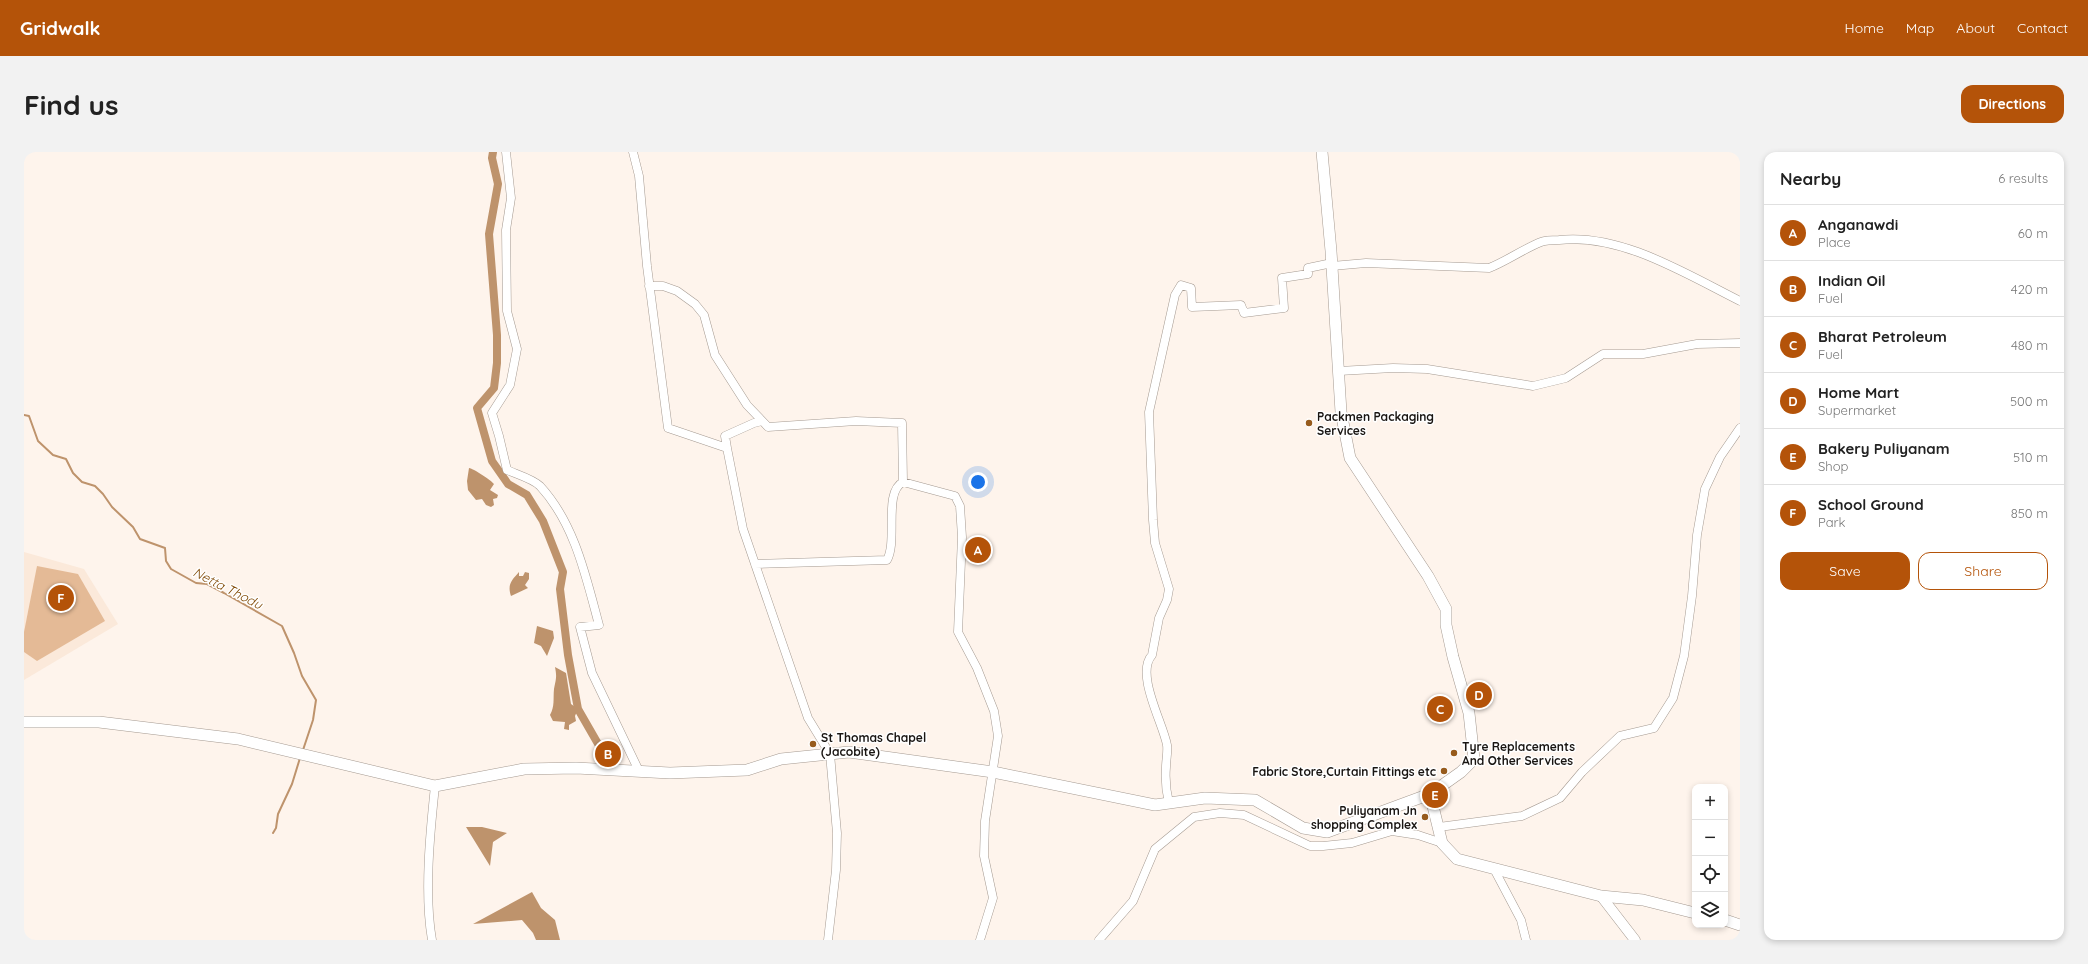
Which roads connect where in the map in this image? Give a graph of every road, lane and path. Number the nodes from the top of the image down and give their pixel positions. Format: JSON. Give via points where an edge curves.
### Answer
{"nodes":[{"id":1,"x":506,"y":152,"type":"edge"},
{"id":2,"x":633,"y":152,"type":"edge"},
{"id":3,"x":1322,"y":152,"type":"edge"},
{"id":4,"x":1332,"y":265,"type":"junction"},
{"id":5,"x":650,"y":286,"type":"junction"},
{"id":6,"x":1740,"y":301,"type":"edge"},
{"id":7,"x":1740,"y":343,"type":"edge"},
{"id":8,"x":1339,"y":371,"type":"junction"},
{"id":9,"x":762,"y":421,"type":"junction"},
{"id":10,"x":1740,"y":428,"type":"edge"},
{"id":11,"x":727,"y":448,"type":"junction"},
{"id":12,"x":903,"y":482,"type":"junction"},
{"id":13,"x":755,"y":564,"type":"junction"},
{"id":14,"x":24,"y":722,"type":"edge"},
{"id":15,"x":830,"y":754,"type":"junction"},
{"id":16,"x":639,"y":772,"type":"junction"},
{"id":17,"x":993,"y":772,"type":"junction"},
{"id":18,"x":435,"y":786,"type":"junction"},
{"id":19,"x":1430,"y":794,"type":"junction"},
{"id":20,"x":1169,"y":803,"type":"junction"},
{"id":21,"x":1439,"y":827,"type":"junction"},
{"id":22,"x":1442,"y":843,"type":"junction"},
{"id":23,"x":1494,"y":869,"type":"junction"},
{"id":24,"x":1601,"y":896,"type":"junction"},
{"id":25,"x":1692,"y":912,"type":"edge"},
{"id":26,"x":1728,"y":921,"type":"edge"},
{"id":27,"x":1740,"y":925,"type":"edge"},
{"id":28,"x":432,"y":940,"type":"edge"},
{"id":29,"x":828,"y":940,"type":"edge"},
{"id":30,"x":980,"y":940,"type":"edge"},
{"id":31,"x":1099,"y":940,"type":"edge"},
{"id":32,"x":1526,"y":940,"type":"edge"},
{"id":33,"x":1634,"y":940,"type":"edge"}],
"edges":[{"from":1,"to":16,"type":"street","via":[[511,198],[506,230],[507,311],[517,349],[510,385],[492,413],[507,470],[539,485],[563,519],[581,557],[599,625],[580,627],[581,633],[592,673]]},
{"from":2,"to":5,"type":"street","via":[[639,176]]},
{"from":3,"to":4,"type":"main road"},
{"from":4,"to":6,"type":"street","via":[[1366,263],[1489,268],[1541,242],[1578,238],[1611,244],[1661,260]]},
{"from":4,"to":8,"type":"main road"},
{"from":4,"to":20,"type":"street","via":[[1308,268],[1308,274],[1282,278],[1284,308],[1244,313],[1241,305],[1192,307],[1191,288],[1181,285],[1175,295],[1149,412],[1155,543],[1169,589],[1147,667],[1149,690],[1167,746],[1166,789]]},
{"from":5,"to":9,"type":"street","via":[[663,286],[677,291],[695,304],[704,315],[715,355],[747,405]]},
{"from":5,"to":11,"type":"street","via":[[668,428]]},
{"from":7,"to":8,"type":"street","via":[[1697,344],[1643,354],[1603,354],[1566,378],[1533,386],[1427,369]]},
{"from":8,"to":19,"type":"main road","via":[[1341,412],[1350,458],[1428,576],[1446,609],[1449,638],[1469,713],[1474,759],[1461,772]]},
{"from":9,"to":11,"type":"street","via":[[726,436]]},
{"from":9,"to":12,"type":"street","via":[[768,427],[856,421],[902,423]]},
{"from":10,"to":21,"type":"street","via":[[1720,458],[1705,489],[1697,535],[1684,656],[1673,698],[1654,728],[1620,736],[1582,772],[1560,798],[1522,816]]},
{"from":11,"to":13,"type":"street","via":[[743,529]]},
{"from":12,"to":13,"type":"street","via":[[895,489],[892,539],[887,560]]},
{"from":12,"to":17,"type":"street","via":[[955,496],[960,506],[962,537],[958,632],[977,668],[994,711],[998,736]]},
{"from":13,"to":15,"type":"street","via":[[808,718]]},
{"from":14,"to":18,"type":"main road","via":[[99,722],[238,739]]},
{"from":15,"to":16,"type":"main road","via":[[781,759],[747,770]]},
{"from":15,"to":17,"type":"main road","via":[[849,752]]},
{"from":15,"to":29,"type":"street","via":[[837,833],[836,870]]},
{"from":16,"to":18,"type":"main road","via":[[576,768],[524,769]]},
{"from":17,"to":20,"type":"main road","via":[[1155,805]]},
{"from":17,"to":30,"type":"street","via":[[985,821],[984,856],[993,898]]},
{"from":18,"to":28,"type":"street","via":[[431,827],[429,914]]},
{"from":19,"to":20,"type":"main road","via":[[1327,832],[1303,828],[1255,800],[1205,798]]},
{"from":19,"to":21,"type":"main road"},
{"from":21,"to":22,"type":"main road"},
{"from":22,"to":23,"type":"main road","via":[[1457,859]]},
{"from":22,"to":31,"type":"street","via":[[1418,835],[1392,831],[1352,843],[1310,846],[1244,815],[1220,813],[1194,817],[1155,849],[1133,901]]},
{"from":23,"to":24,"type":"main road"},
{"from":23,"to":32,"type":"street","via":[[1521,920]]},
{"from":24,"to":25,"type":"main road","via":[[1643,900]]},
{"from":24,"to":33,"type":"street"},
{"from":26,"to":27,"type":"main road"}]}
